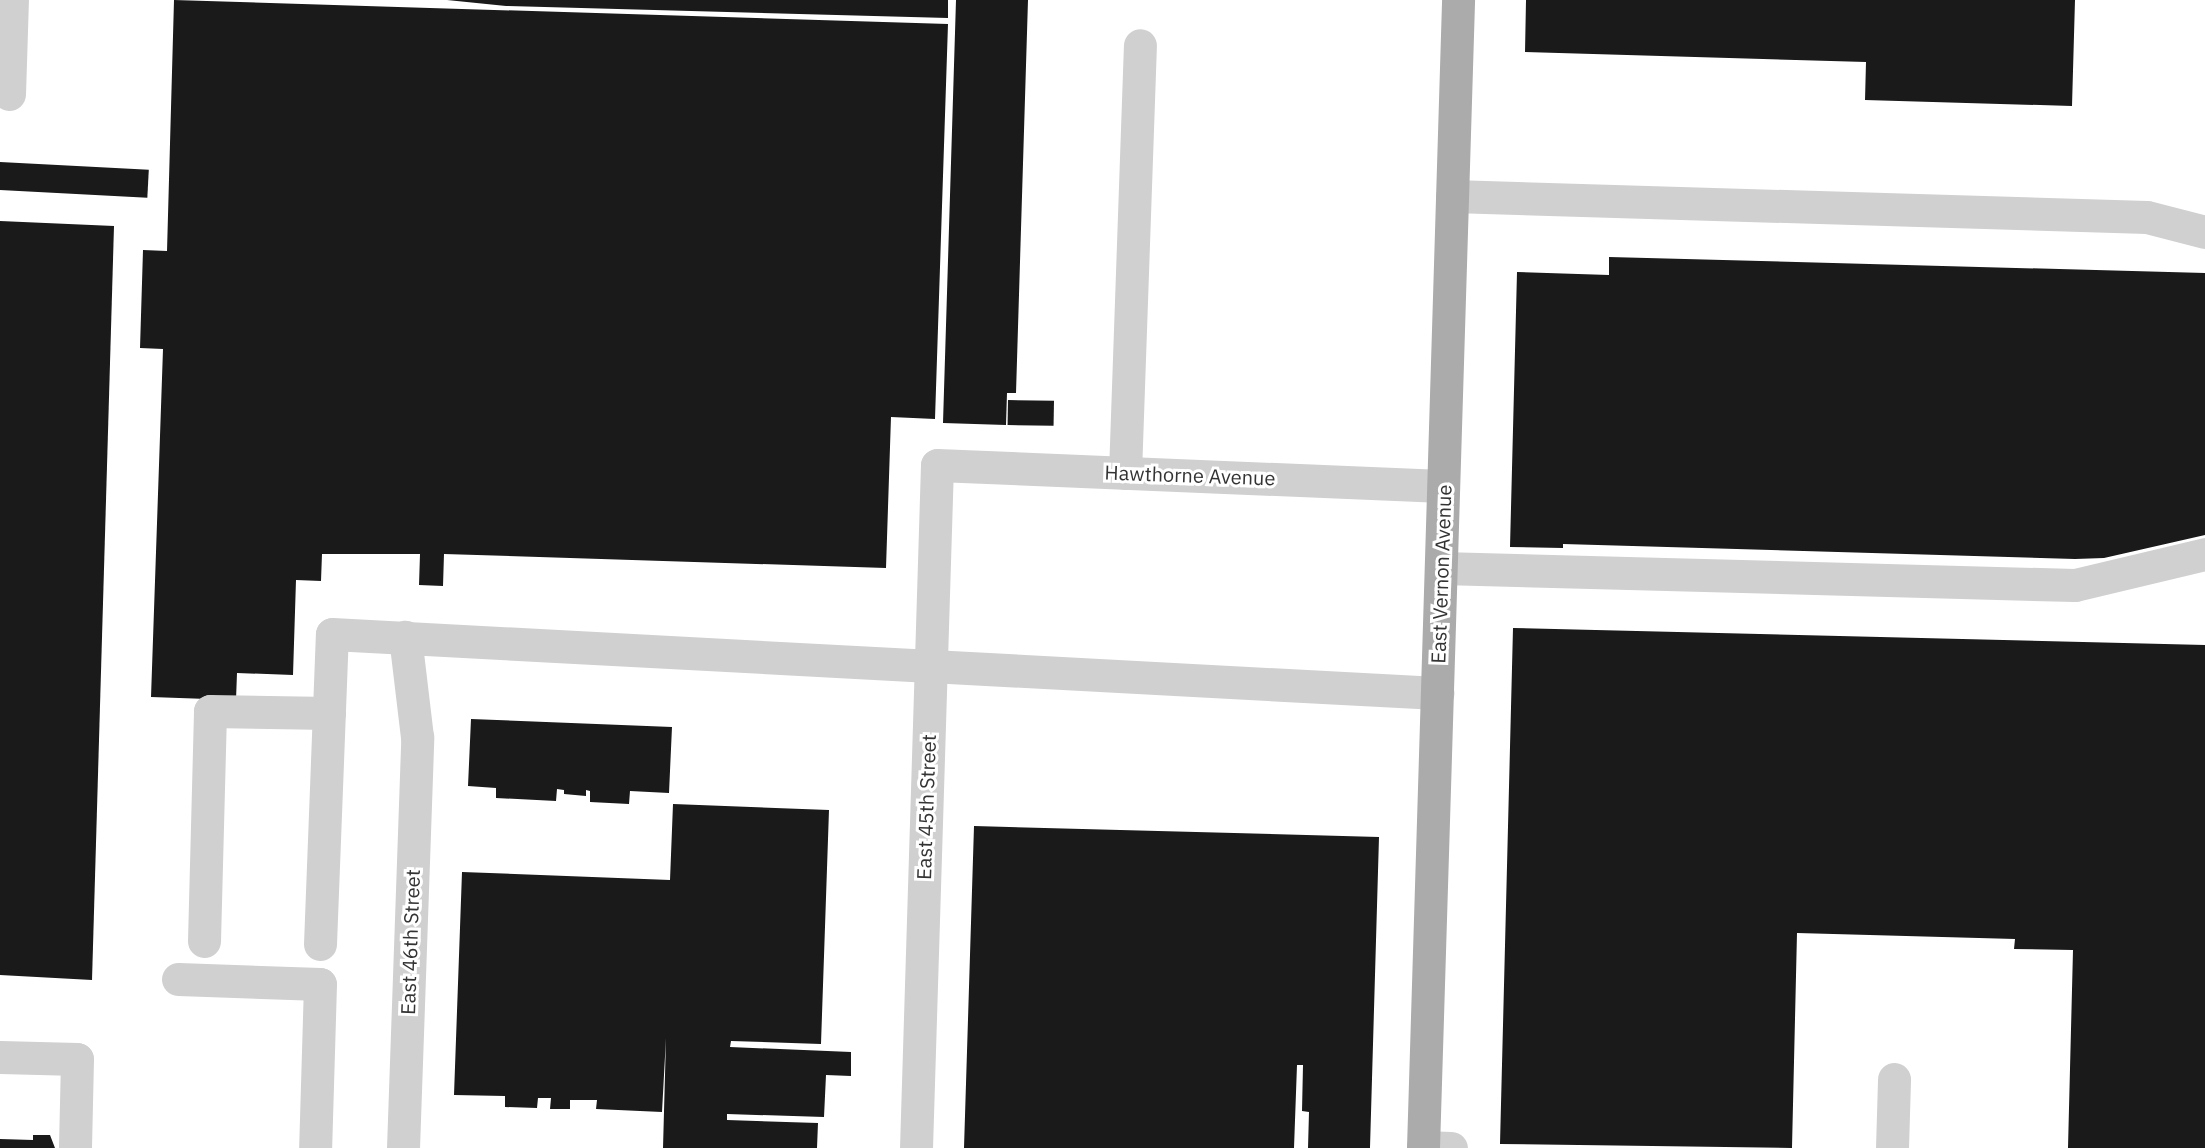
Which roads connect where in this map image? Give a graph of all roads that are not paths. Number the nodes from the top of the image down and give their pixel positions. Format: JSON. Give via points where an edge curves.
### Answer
{"nodes":[{"id":1,"x":12,"y":0,"type":"edge"},
{"id":2,"x":1458,"y":0,"type":"edge"},
{"id":3,"x":1140,"y":45,"type":"dead end"},
{"id":4,"x":9,"y":94,"type":"dead end"},
{"id":5,"x":1452,"y":196,"type":"junction"},
{"id":6,"x":2205,"y":232,"type":"edge"},
{"id":7,"x":937,"y":465,"type":"joint"},
{"id":8,"x":1125,"y":472,"type":"junction"},
{"id":9,"x":1443,"y":486,"type":"junction"},
{"id":10,"x":2205,"y":554,"type":"edge"},
{"id":11,"x":1441,"y":568,"type":"junction"},
{"id":12,"x":405,"y":637,"type":"junction"},
{"id":13,"x":931,"y":665,"type":"junction"},
{"id":14,"x":1437,"y":693,"type":"junction"},
{"id":15,"x":329,"y":713,"type":"junction"},
{"id":16,"x":204,"y":941,"type":"dead end"},
{"id":17,"x":320,"y":944,"type":"dead end"},
{"id":18,"x":178,"y":979,"type":"dead end"},
{"id":19,"x":0,"y":1057,"type":"edge"},
{"id":20,"x":1894,"y":1080,"type":"dead end"},
{"id":21,"x":75,"y":1148,"type":"edge"},
{"id":22,"x":315,"y":1148,"type":"edge"},
{"id":23,"x":403,"y":1148,"type":"edge"},
{"id":24,"x":916,"y":1148,"type":"edge"},
{"id":25,"x":1423,"y":1148,"type":"edge"},
{"id":26,"x":1451,"y":1148,"type":"edge"},
{"id":27,"x":1892,"y":1148,"type":"edge"}],
"edges":[{"from":1,"to":4,"type":"street"},
{"from":2,"to":5,"type":"main road","name":"East Vernon Avenue"},
{"from":3,"to":8,"type":"street"},
{"from":5,"to":6,"type":"street","via":[[2147,217]]},
{"from":5,"to":9,"type":"main road","name":"East Vernon Avenue"},
{"from":7,"to":8,"type":"street","name":"Hawthorne Avenue"},
{"from":7,"to":13,"type":"street","name":"East 45th Street"},
{"from":8,"to":9,"type":"street","name":"Hawthorne Avenue"},
{"from":9,"to":11,"type":"main road","name":"East Vernon Avenue"},
{"from":10,"to":11,"type":"street","via":[[2075,585]]},
{"from":11,"to":14,"type":"main road","name":"East Vernon Avenue"},
{"from":12,"to":13,"type":"street"},
{"from":12,"to":15,"type":"street","via":[[332,634]]},
{"from":12,"to":23,"type":"street","name":"East 46th Street","via":[[417,737]]},
{"from":13,"to":14,"type":"street"},
{"from":13,"to":24,"type":"street","name":"East 45th Street"},
{"from":14,"to":25,"type":"main road","name":"East Vernon Avenue"},
{"from":15,"to":16,"type":"street","via":[[210,711]]},
{"from":15,"to":17,"type":"street"},
{"from":18,"to":22,"type":"street","via":[[320,984]]},
{"from":19,"to":21,"type":"street","via":[[77,1059]]},
{"from":20,"to":27,"type":"street"},
{"from":25,"to":26,"type":"street"}]}
